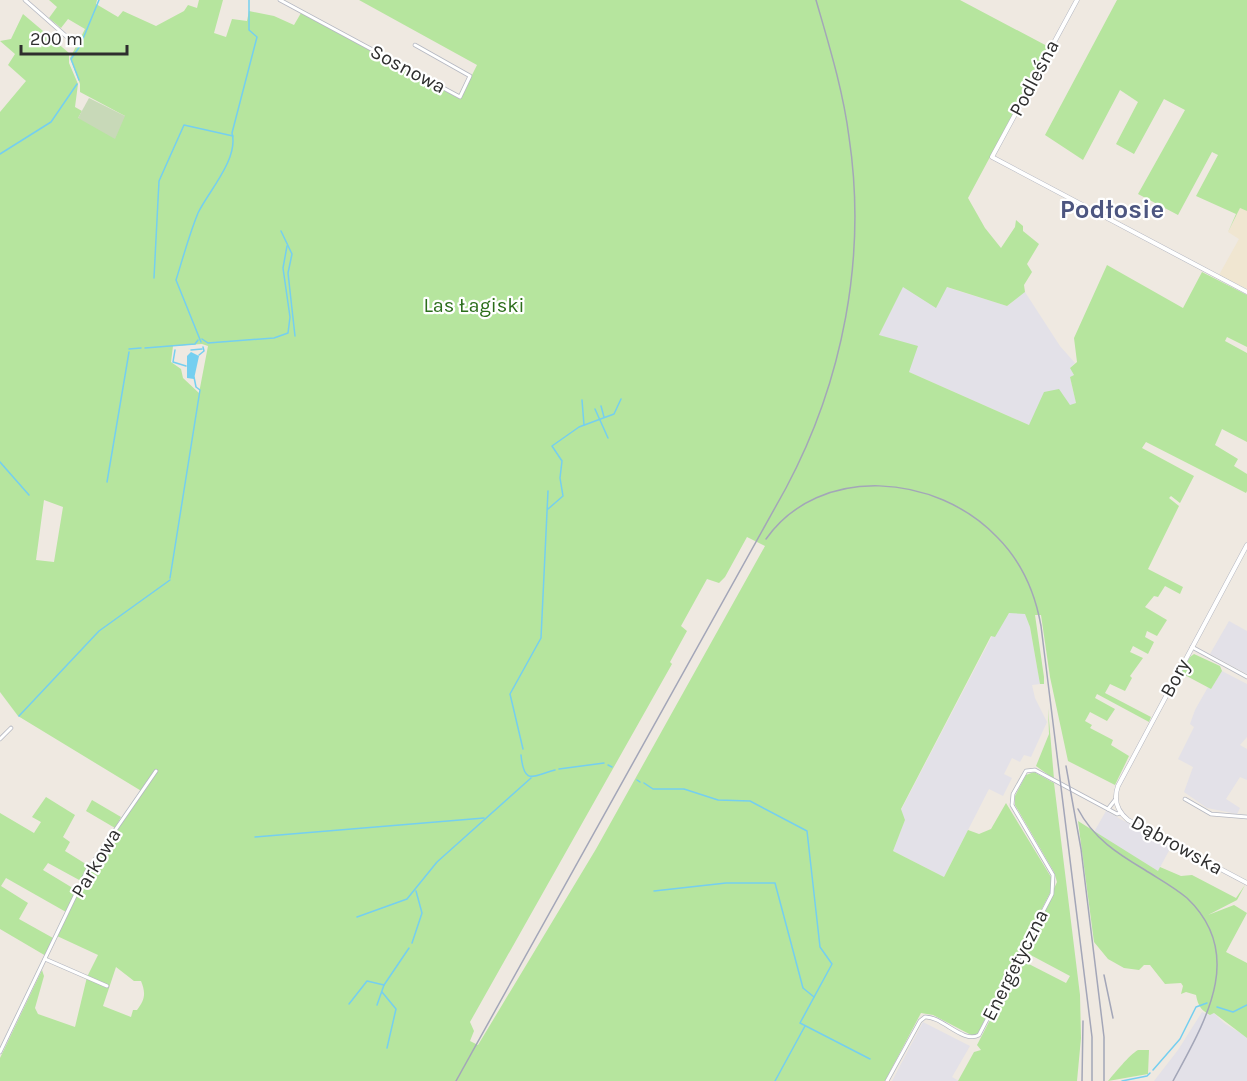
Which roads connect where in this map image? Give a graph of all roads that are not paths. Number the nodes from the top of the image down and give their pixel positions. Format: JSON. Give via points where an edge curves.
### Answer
{"nodes":[{"id":1,"x":25,"y":0,"type":"edge"},
{"id":2,"x":280,"y":0,"type":"edge"},
{"id":3,"x":1077,"y":0,"type":"edge"},
{"id":4,"x":75,"y":44,"type":"dead end"},
{"id":5,"x":415,"y":45,"type":"dead end"},
{"id":6,"x":1247,"y":292,"type":"edge"},
{"id":7,"x":1247,"y":545,"type":"edge"},
{"id":8,"x":1192,"y":647,"type":"junction"},
{"id":9,"x":1247,"y":677,"type":"edge"},
{"id":10,"x":11,"y":728,"type":"dead end"},
{"id":11,"x":0,"y":739,"type":"edge"},
{"id":12,"x":156,"y":771,"type":"dead end"},
{"id":13,"x":1185,"y":799,"type":"dead end"},
{"id":14,"x":1115,"y":800,"type":"junction"},
{"id":15,"x":1013,"y":808,"type":"joint"},
{"id":16,"x":1108,"y":808,"type":"junction"},
{"id":17,"x":1120,"y":813,"type":"junction"},
{"id":18,"x":1246,"y":815,"type":"edge"},
{"id":19,"x":1247,"y":883,"type":"edge"},
{"id":20,"x":45,"y":959,"type":"junction"},
{"id":21,"x":107,"y":986,"type":"dead end"},
{"id":22,"x":0,"y":1052,"type":"edge"},
{"id":23,"x":887,"y":1081,"type":"edge"}],
"edges":[{"from":1,"to":4,"type":"street"},
{"from":2,"to":5,"type":"street","name":"Sosnowa","via":[[460,97],[470,76]]},
{"from":3,"to":6,"type":"street","name":"Podleśna","via":[[992,157]]},
{"from":7,"to":8,"type":"street","name":"Bory"},
{"from":8,"to":9,"type":"street"},
{"from":8,"to":14,"type":"street","name":"Bory","via":[[1118,786]]},
{"from":10,"to":11,"type":"street"},
{"from":12,"to":20,"type":"street","name":"Parkowa","via":[[87,871]]},
{"from":13,"to":18,"type":"street","via":[[1211,814],[1238,818]]},
{"from":14,"to":16,"type":"street","name":"Dąbrowska"},
{"from":14,"to":17,"type":"street"},
{"from":15,"to":16,"type":"street","name":"Dąbrowska","via":[[1013,794],[1030,769]]},
{"from":15,"to":23,"type":"street","name":"Energetyczna","via":[[1053,875],[1052,894],[979,1035],[969,1037],[925,1017]]},
{"from":16,"to":17,"type":"street","name":"Dąbrowska"},
{"from":17,"to":19,"type":"street","name":"Dąbrowska"},
{"from":20,"to":21,"type":"street"},
{"from":20,"to":22,"type":"street","name":"Parkowa"}]}
